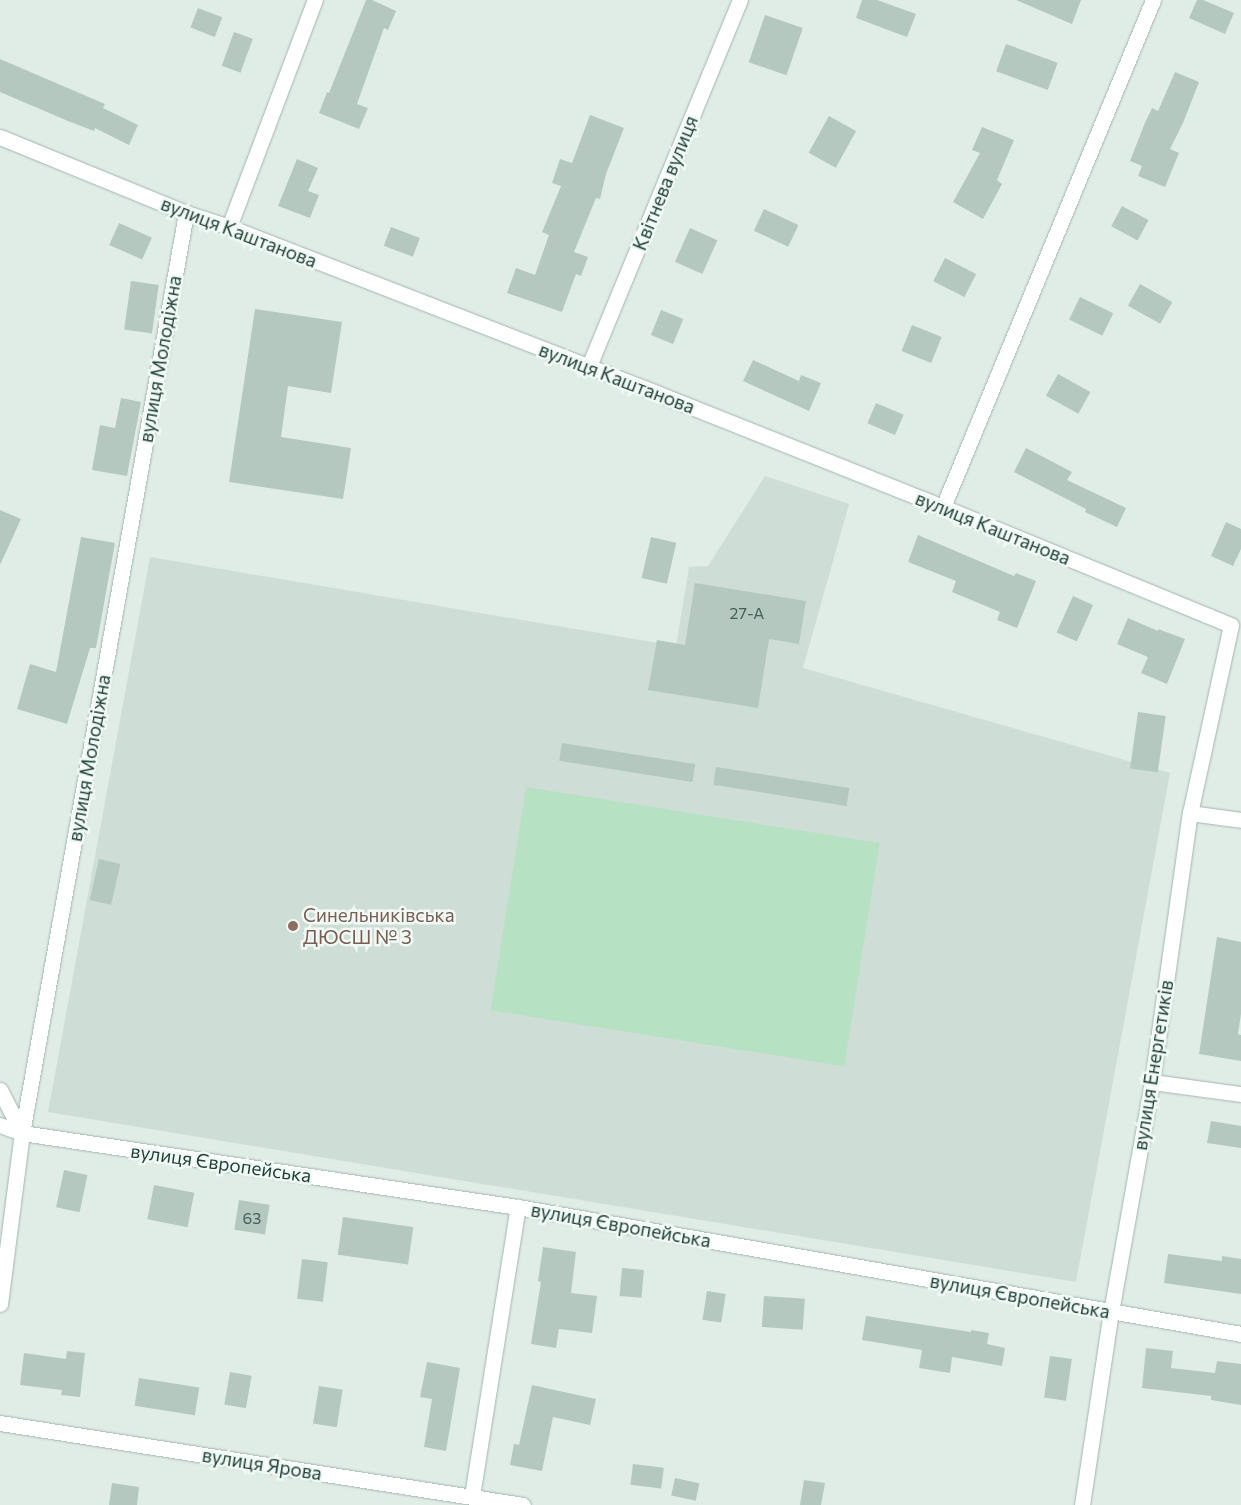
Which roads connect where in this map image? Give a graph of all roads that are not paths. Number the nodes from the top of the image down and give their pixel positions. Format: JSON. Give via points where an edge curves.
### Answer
{"nodes":[{"id":1,"x":315,"y":0,"type":"edge"},
{"id":2,"x":740,"y":0,"type":"edge"},
{"id":3,"x":1152,"y":0,"type":"edge"},
{"id":4,"x":0,"y":137,"type":"edge"},
{"id":5,"x":186,"y":213,"type":"junction"},
{"id":6,"x":229,"y":227,"type":"junction"},
{"id":7,"x":589,"y":366,"type":"junction"},
{"id":8,"x":943,"y":507,"type":"junction"},
{"id":9,"x":1236,"y":622,"type":"edge"},
{"id":10,"x":1190,"y":812,"type":"junction"},
{"id":11,"x":1241,"y":820,"type":"edge"},
{"id":12,"x":1152,"y":1082,"type":"junction"},
{"id":13,"x":0,"y":1090,"type":"edge"},
{"id":14,"x":1241,"y":1094,"type":"edge"},
{"id":15,"x":0,"y":1125,"type":"edge"},
{"id":16,"x":22,"y":1133,"type":"junction"},
{"id":17,"x":518,"y":1207,"type":"junction"},
{"id":18,"x":0,"y":1304,"type":"edge"},
{"id":19,"x":1111,"y":1312,"type":"junction"},
{"id":20,"x":1241,"y":1334,"type":"edge"},
{"id":21,"x":0,"y":1423,"type":"edge"},
{"id":22,"x":472,"y":1496,"type":"junction"},
{"id":23,"x":523,"y":1505,"type":"edge"},
{"id":24,"x":1082,"y":1505,"type":"edge"}],
"edges":[{"from":1,"to":6,"type":"street"},
{"from":2,"to":7,"type":"street","name":"Квітнева вулиця"},
{"from":3,"to":8,"type":"street"},
{"from":4,"to":5,"type":"street","name":"вулиця Каштанова"},
{"from":5,"to":6,"type":"street","name":"вулиця Каштанова"},
{"from":5,"to":16,"type":"street","name":"вулиця Молодіжна"},
{"from":6,"to":7,"type":"street","name":"вулиця Каштанова"},
{"from":7,"to":8,"type":"street","name":"вулиця Каштанова"},
{"from":8,"to":9,"type":"street","name":"вулиця Каштанова"},
{"from":9,"to":10,"type":"street","name":"вулиця Енергетиків"},
{"from":10,"to":11,"type":"street"},
{"from":10,"to":12,"type":"street","name":"вулиця Енергетиків"},
{"from":12,"to":14,"type":"street"},
{"from":12,"to":19,"type":"street","name":"вулиця Енергетиків"},
{"from":13,"to":16,"type":"street"},
{"from":15,"to":16,"type":"street","name":"вулиця Європейська"},
{"from":16,"to":17,"type":"street","name":"вулиця Європейська"},
{"from":16,"to":18,"type":"street","name":"вулиця Молодіжна"},
{"from":17,"to":19,"type":"street","name":"вулиця Європейська"},
{"from":17,"to":22,"type":"street"},
{"from":19,"to":20,"type":"street","name":"вулиця Європейська"},
{"from":19,"to":24,"type":"street","name":"вулиця Енергетиків"},
{"from":21,"to":22,"type":"street","name":"вулиця Ярова"},
{"from":22,"to":23,"type":"street","name":"вулиця Ярова"}]}
